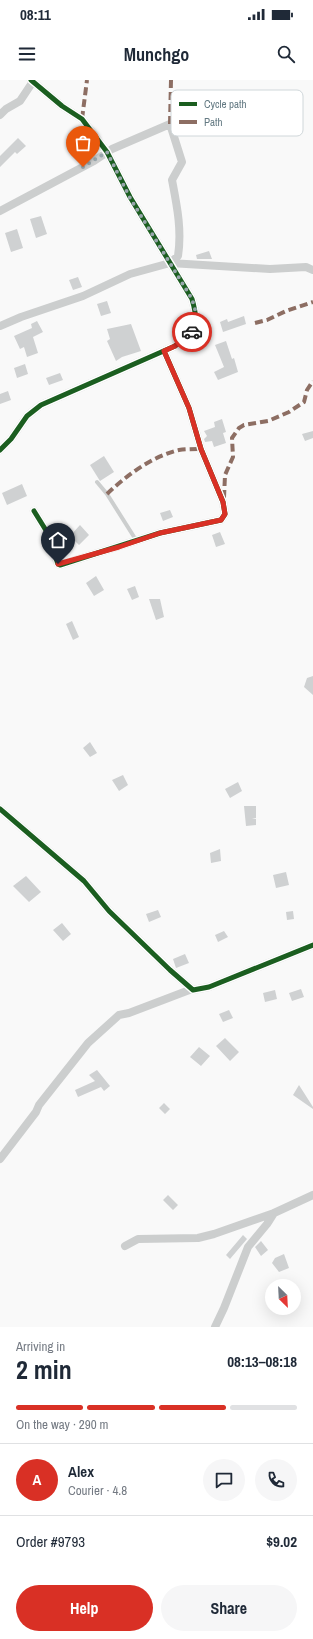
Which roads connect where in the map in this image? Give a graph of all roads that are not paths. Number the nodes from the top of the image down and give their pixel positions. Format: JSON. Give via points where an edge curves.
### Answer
{"nodes":[{"id":1,"x":33,"y":80,"type":"edge"},
{"id":2,"x":0,"y":115,"type":"edge"},
{"id":3,"x":171,"y":127,"type":"edge"},
{"id":4,"x":174,"y":136,"type":"edge"},
{"id":5,"x":107,"y":152,"type":"junction"},
{"id":6,"x":0,"y":211,"type":"edge"},
{"id":7,"x":170,"y":264,"type":"junction"},
{"id":8,"x":313,"y":270,"type":"edge"},
{"id":9,"x":0,"y":326,"type":"edge"},
{"id":10,"x":164,"y":351,"type":"junction"},
{"id":11,"x":0,"y":450,"type":"edge"},
{"id":12,"x":97,"y":482,"type":"dead end"},
{"id":13,"x":34,"y":511,"type":"dead end"},
{"id":14,"x":137,"y":541,"type":"junction"},
{"id":15,"x":0,"y":810,"type":"edge"},
{"id":16,"x":313,"y":945,"type":"edge"},
{"id":17,"x":192,"y":989,"type":"junction"},
{"id":18,"x":0,"y":1159,"type":"edge"},
{"id":19,"x":313,"y":1194,"type":"edge"},
{"id":20,"x":274,"y":1213,"type":"junction"},
{"id":21,"x":125,"y":1246,"type":"dead end"},
{"id":22,"x":215,"y":1327,"type":"edge"}],
"edges":[{"from":1,"to":2,"type":"street","via":[[20,101]]},
{"from":1,"to":5,"type":"street","via":[[62,106],[82,119]]},
{"from":3,"to":5,"type":"street","via":[[170,124],[139,136]]},
{"from":4,"to":7,"type":"street","via":[[182,162],[172,180],[180,218],[180,245],[178,256]]},
{"from":5,"to":6,"type":"street"},
{"from":5,"to":7,"type":"street","via":[[130,198]]},
{"from":7,"to":8,"type":"street","via":[[270,269],[306,267]]},
{"from":7,"to":9,"type":"street","via":[[130,274],[83,296]]},
{"from":7,"to":10,"type":"street","via":[[192,299],[197,316],[193,332]]},
{"from":10,"to":11,"type":"street","via":[[40,405],[27,416]]},
{"from":10,"to":14,"type":"street","via":[[189,408],[225,514],[221,520],[160,533]]},
{"from":12,"to":14,"type":"lane"},
{"from":13,"to":14,"type":"street","via":[[47,532],[58,564]]},
{"from":15,"to":17,"type":"street","via":[[84,881],[110,911]]},
{"from":16,"to":17,"type":"street","via":[[208,987]]},
{"from":17,"to":18,"type":"street","via":[[129,1014],[119,1015],[88,1044]]},
{"from":19,"to":20,"type":"street"},
{"from":20,"to":21,"type":"street","via":[[198,1238],[138,1239]]},
{"from":20,"to":22,"type":"street","via":[[248,1247]]}]}
